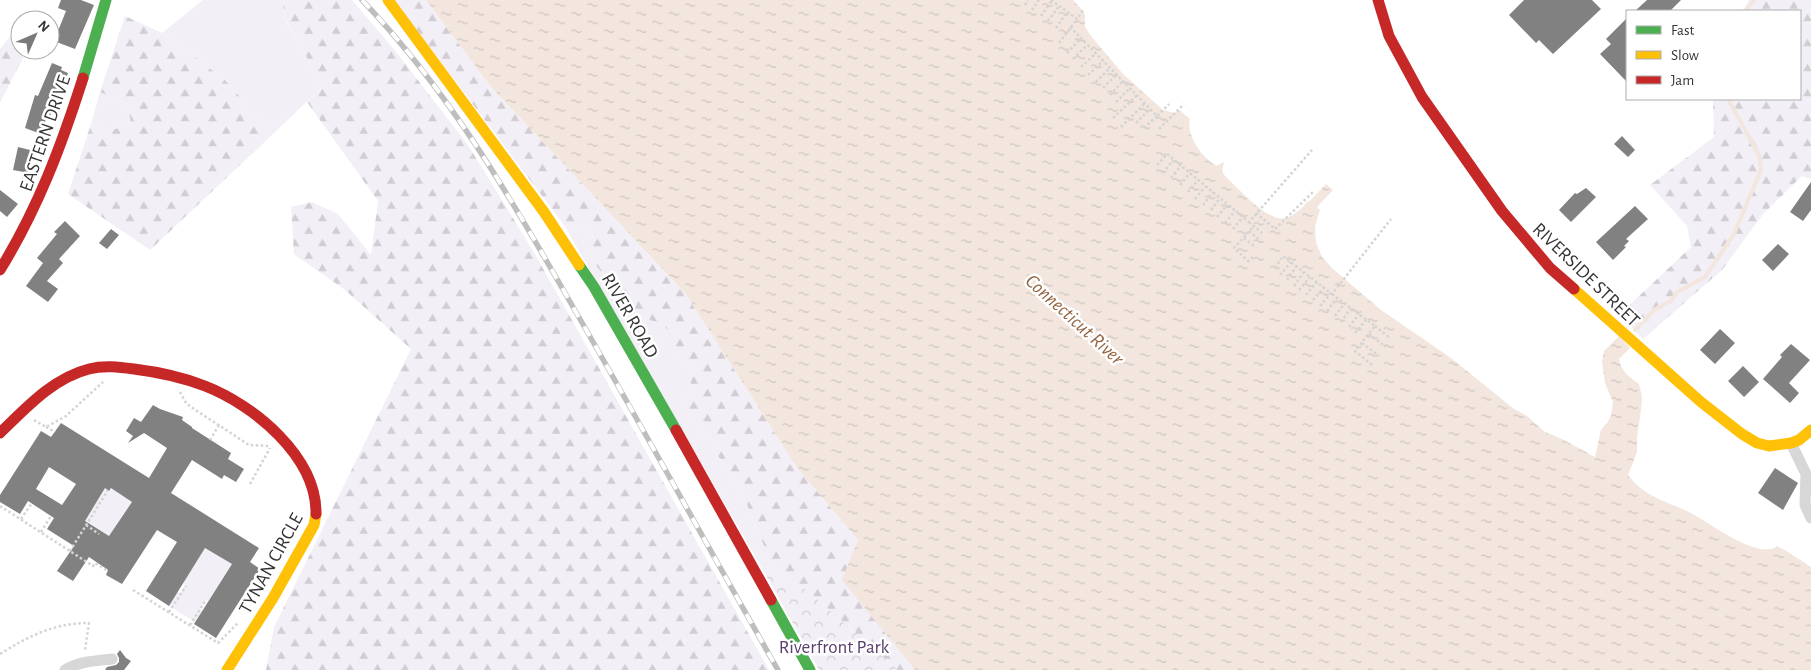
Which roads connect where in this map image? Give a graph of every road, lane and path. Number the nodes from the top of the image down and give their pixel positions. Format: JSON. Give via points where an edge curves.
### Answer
{"nodes":[{"id":1,"x":106,"y":0,"type":"edge"},
{"id":2,"x":388,"y":0,"type":"edge"},
{"id":3,"x":1028,"y":0,"type":"edge"},
{"id":4,"x":1039,"y":0,"type":"edge"},
{"id":5,"x":1051,"y":0,"type":"edge"},
{"id":6,"x":1378,"y":0,"type":"edge"},
{"id":7,"x":1025,"y":5,"type":"dead end"},
{"id":8,"x":1059,"y":6,"type":"junction"},
{"id":9,"x":1032,"y":10,"type":"dead end"},
{"id":10,"x":1083,"y":10,"type":"dead end"},
{"id":11,"x":1067,"y":12,"type":"junction"},
{"id":12,"x":1040,"y":16,"type":"dead end"},
{"id":13,"x":1077,"y":19,"type":"junction"},
{"id":14,"x":1048,"y":21,"type":"dead end"},
{"id":15,"x":1070,"y":27,"type":"junction"},
{"id":16,"x":1056,"y":28,"type":"dead end"},
{"id":17,"x":1081,"y":38,"type":"junction"},
{"id":18,"x":1058,"y":42,"type":"dead end"},
{"id":19,"x":1088,"y":44,"type":"junction"},
{"id":20,"x":1067,"y":53,"type":"dead end"},
{"id":21,"x":1096,"y":53,"type":"junction"},
{"id":22,"x":1073,"y":59,"type":"dead end"},
{"id":23,"x":1103,"y":60,"type":"junction"},
{"id":24,"x":1081,"y":67,"type":"dead end"},
{"id":25,"x":1110,"y":68,"type":"junction"},
{"id":26,"x":1117,"y":74,"type":"junction"},
{"id":27,"x":1088,"y":75,"type":"dead end"},
{"id":28,"x":1123,"y":81,"type":"junction"},
{"id":29,"x":1096,"y":82,"type":"dead end"},
{"id":30,"x":1103,"y":88,"type":"dead end"},
{"id":31,"x":1130,"y":88,"type":"junction"},
{"id":32,"x":1110,"y":95,"type":"dead end"},
{"id":33,"x":1137,"y":95,"type":"junction"},
{"id":34,"x":1116,"y":102,"type":"dead end"},
{"id":35,"x":1145,"y":103,"type":"junction"},
{"id":36,"x":1169,"y":104,"type":"dead end"},
{"id":37,"x":1184,"y":104,"type":"dead end"},
{"id":38,"x":1150,"y":108,"type":"junction"},
{"id":39,"x":1157,"y":116,"type":"junction"},
{"id":40,"x":1113,"y":118,"type":"dead end"},
{"id":41,"x":1136,"y":122,"type":"dead end"},
{"id":42,"x":1121,"y":127,"type":"dead end"},
{"id":43,"x":1144,"y":128,"type":"dead end"},
{"id":44,"x":1159,"y":129,"type":"dead end"},
{"id":45,"x":1312,"y":150,"type":"dead end"},
{"id":46,"x":1174,"y":160,"type":"junction"},
{"id":47,"x":1157,"y":165,"type":"dead end"},
{"id":48,"x":1181,"y":166,"type":"junction"},
{"id":49,"x":1163,"y":172,"type":"dead end"},
{"id":50,"x":1190,"y":173,"type":"junction"},
{"id":51,"x":1171,"y":178,"type":"dead end"},
{"id":52,"x":1198,"y":180,"type":"junction"},
{"id":53,"x":1180,"y":185,"type":"dead end"},
{"id":54,"x":1206,"y":186,"type":"junction"},
{"id":55,"x":1188,"y":192,"type":"dead end"},
{"id":56,"x":1213,"y":192,"type":"junction"},
{"id":57,"x":1313,"y":192,"type":"dead end"},
{"id":58,"x":1220,"y":198,"type":"junction"},
{"id":59,"x":1195,"y":199,"type":"dead end"},
{"id":60,"x":1227,"y":204,"type":"junction"},
{"id":61,"x":1203,"y":205,"type":"dead end"},
{"id":62,"x":1211,"y":210,"type":"dead end"},
{"id":63,"x":1236,"y":211,"type":"junction"},
{"id":64,"x":1256,"y":213,"type":"junction"},
{"id":65,"x":1217,"y":216,"type":"dead end"},
{"id":66,"x":1243,"y":217,"type":"junction"},
{"id":67,"x":1391,"y":219,"type":"dead end"},
{"id":68,"x":1249,"y":222,"type":"junction"},
{"id":69,"x":1225,"y":223,"type":"dead end"},
{"id":70,"x":1254,"y":226,"type":"junction"},
{"id":71,"x":1233,"y":229,"type":"dead end"},
{"id":72,"x":1249,"y":231,"type":"junction"},
{"id":73,"x":1262,"y":233,"type":"dead end"},
{"id":74,"x":1244,"y":238,"type":"junction"},
{"id":75,"x":1262,"y":241,"type":"dead end"},
{"id":76,"x":1256,"y":248,"type":"dead end"},
{"id":77,"x":1252,"y":257,"type":"dead end"},
{"id":78,"x":1291,"y":262,"type":"junction"},
{"id":79,"x":1296,"y":266,"type":"junction"},
{"id":80,"x":1275,"y":268,"type":"dead end"},
{"id":81,"x":0,"y":270,"type":"edge"},
{"id":82,"x":1304,"y":272,"type":"junction"},
{"id":83,"x":1280,"y":275,"type":"dead end"},
{"id":84,"x":1310,"y":277,"type":"junction"},
{"id":85,"x":1287,"y":280,"type":"dead end"},
{"id":86,"x":1317,"y":282,"type":"junction"},
{"id":87,"x":1294,"y":286,"type":"dead end"},
{"id":88,"x":1324,"y":287,"type":"junction"},
{"id":89,"x":1300,"y":290,"type":"dead end"},
{"id":90,"x":1331,"y":293,"type":"junction"},
{"id":91,"x":1306,"y":295,"type":"dead end"},
{"id":92,"x":1337,"y":298,"type":"junction"},
{"id":93,"x":1313,"y":300,"type":"dead end"},
{"id":94,"x":1345,"y":303,"type":"junction"},
{"id":95,"x":1320,"y":306,"type":"dead end"},
{"id":96,"x":1351,"y":308,"type":"junction"},
{"id":97,"x":1327,"y":311,"type":"dead end"},
{"id":98,"x":1359,"y":314,"type":"junction"},
{"id":99,"x":1335,"y":316,"type":"dead end"},
{"id":100,"x":1366,"y":320,"type":"junction"},
{"id":101,"x":1341,"y":322,"type":"dead end"},
{"id":102,"x":1375,"y":326,"type":"junction"},
{"id":103,"x":1349,"y":327,"type":"dead end"},
{"id":104,"x":1355,"y":333,"type":"dead end"},
{"id":105,"x":1369,"y":334,"type":"junction"},
{"id":106,"x":1390,"y":338,"type":"dead end"},
{"id":107,"x":1362,"y":342,"type":"junction"},
{"id":108,"x":1386,"y":347,"type":"dead end"},
{"id":109,"x":1379,"y":356,"type":"dead end"},
{"id":110,"x":1372,"y":365,"type":"dead end"},
{"id":111,"x":118,"y":367,"type":"junction"},
{"id":112,"x":178,"y":388,"type":"dead end"},
{"id":113,"x":22,"y":413,"type":"junction"},
{"id":114,"x":219,"y":425,"type":"junction"},
{"id":115,"x":46,"y":427,"type":"junction"},
{"id":116,"x":55,"y":432,"type":"dead end"},
{"id":117,"x":1808,"y":432,"type":"edge"},
{"id":118,"x":0,"y":433,"type":"edge"},
{"id":119,"x":210,"y":440,"type":"dead end"},
{"id":120,"x":1791,"y":443,"type":"junction"},
{"id":121,"x":250,"y":484,"type":"dead end"},
{"id":122,"x":108,"y":490,"type":"dead end"},
{"id":123,"x":32,"y":503,"type":"dead end"},
{"id":124,"x":0,"y":506,"type":"edge"},
{"id":125,"x":51,"y":516,"type":"dead end"},
{"id":126,"x":1811,"y":518,"type":"edge"},
{"id":127,"x":22,"y":520,"type":"junction"},
{"id":128,"x":86,"y":526,"type":"junction"},
{"id":129,"x":41,"y":532,"type":"junction"},
{"id":130,"x":99,"y":534,"type":"dead end"},
{"id":131,"x":70,"y":551,"type":"junction"},
{"id":132,"x":108,"y":571,"type":"dead end"},
{"id":133,"x":186,"y":586,"type":"dead end"},
{"id":134,"x":133,"y":590,"type":"dead end"},
{"id":135,"x":206,"y":600,"type":"dead end"},
{"id":136,"x":164,"y":603,"type":"dead end"},
{"id":137,"x":161,"y":607,"type":"junction"},
{"id":138,"x":169,"y":612,"type":"junction"},
{"id":139,"x":241,"y":620,"type":"dead end"},
{"id":140,"x":190,"y":625,"type":"junction"},
{"id":141,"x":0,"y":654,"type":"edge"},
{"id":142,"x":112,"y":659,"type":"dead end"},
{"id":143,"x":84,"y":662,"type":"junction"},
{"id":144,"x":65,"y":670,"type":"edge"},
{"id":145,"x":227,"y":670,"type":"edge"},
{"id":146,"x":810,"y":670,"type":"edge"}],
"edges":[{"from":1,"to":81,"type":"street","name":"EASTERN DRIVE","via":[[46,186],[22,237]]},
{"from":2,"to":146,"type":"street","name":"RIVER ROAD","via":[[544,212],[616,322]]},
{"from":3,"to":7,"type":"path"},
{"from":4,"to":9,"type":"path"},
{"from":5,"to":8,"type":"path"},
{"from":5,"to":12,"type":"path"},
{"from":6,"to":120,"type":"street","name":"RIVERSIDE STREET","via":[[1389,36],[1422,97],[1502,211],[1550,268],[1701,402],[1742,434],[1769,446]]},
{"from":8,"to":11,"type":"path"},
{"from":8,"to":14,"type":"path"},
{"from":10,"to":13,"type":"path"},
{"from":11,"to":13,"type":"path"},
{"from":11,"to":16,"type":"path"},
{"from":13,"to":15,"type":"path"},
{"from":15,"to":17,"type":"path"},
{"from":15,"to":18,"type":"path"},
{"from":17,"to":19,"type":"path"},
{"from":17,"to":20,"type":"path"},
{"from":19,"to":21,"type":"path"},
{"from":19,"to":22,"type":"path"},
{"from":21,"to":23,"type":"path"},
{"from":21,"to":24,"type":"path"},
{"from":23,"to":25,"type":"path"},
{"from":23,"to":27,"type":"path"},
{"from":25,"to":26,"type":"path"},
{"from":25,"to":29,"type":"path"},
{"from":26,"to":28,"type":"path"},
{"from":26,"to":30,"type":"path"},
{"from":28,"to":31,"type":"path"},
{"from":28,"to":32,"type":"path"},
{"from":31,"to":33,"type":"path"},
{"from":31,"to":34,"type":"path"},
{"from":33,"to":35,"type":"path"},
{"from":33,"to":40,"type":"path"},
{"from":35,"to":38,"type":"path"},
{"from":35,"to":42,"type":"path"},
{"from":36,"to":39,"type":"path"},
{"from":37,"to":44,"type":"path"},
{"from":38,"to":39,"type":"path"},
{"from":38,"to":41,"type":"path"},
{"from":39,"to":43,"type":"path"},
{"from":45,"to":64,"type":"path"},
{"from":46,"to":47,"type":"path","via":[[1167,154]]},
{"from":46,"to":48,"type":"path"},
{"from":46,"to":49,"type":"path"},
{"from":48,"to":50,"type":"path"},
{"from":48,"to":51,"type":"path"},
{"from":50,"to":52,"type":"path"},
{"from":50,"to":53,"type":"path"},
{"from":52,"to":54,"type":"path"},
{"from":52,"to":55,"type":"path"},
{"from":54,"to":56,"type":"path"},
{"from":54,"to":59,"type":"path"},
{"from":56,"to":58,"type":"path"},
{"from":56,"to":61,"type":"path"},
{"from":57,"to":64,"type":"path","via":[[1275,229]]},
{"from":58,"to":60,"type":"path"},
{"from":58,"to":62,"type":"path"},
{"from":60,"to":63,"type":"path"},
{"from":60,"to":65,"type":"path"},
{"from":63,"to":66,"type":"path"},
{"from":63,"to":69,"type":"path"},
{"from":64,"to":68,"type":"path"},
{"from":66,"to":68,"type":"path"},
{"from":66,"to":71,"type":"path"},
{"from":67,"to":90,"type":"path"},
{"from":68,"to":70,"type":"path"},
{"from":70,"to":72,"type":"path"},
{"from":70,"to":73,"type":"path"},
{"from":72,"to":74,"type":"path"},
{"from":72,"to":75,"type":"path"},
{"from":74,"to":76,"type":"path"},
{"from":74,"to":77,"type":"path","via":[[1234,248],[1248,261]]},
{"from":78,"to":79,"type":"path"},
{"from":78,"to":80,"type":"path","via":[[1283,256]]},
{"from":78,"to":83,"type":"path"},
{"from":79,"to":82,"type":"path"},
{"from":79,"to":85,"type":"path"},
{"from":82,"to":84,"type":"path"},
{"from":82,"to":87,"type":"path"},
{"from":84,"to":86,"type":"path"},
{"from":84,"to":89,"type":"path"},
{"from":86,"to":88,"type":"path"},
{"from":86,"to":91,"type":"path"},
{"from":88,"to":90,"type":"path"},
{"from":88,"to":93,"type":"path"},
{"from":90,"to":92,"type":"path"},
{"from":90,"to":95,"type":"path"},
{"from":92,"to":94,"type":"path"},
{"from":92,"to":97,"type":"path"},
{"from":94,"to":96,"type":"path"},
{"from":94,"to":99,"type":"path"},
{"from":96,"to":98,"type":"path"},
{"from":96,"to":101,"type":"path"},
{"from":98,"to":100,"type":"path"},
{"from":98,"to":103,"type":"path"},
{"from":100,"to":102,"type":"path"},
{"from":100,"to":104,"type":"path"},
{"from":102,"to":105,"type":"path"},
{"from":102,"to":106,"type":"path"},
{"from":105,"to":107,"type":"path"},
{"from":105,"to":108,"type":"path"},
{"from":107,"to":109,"type":"path"},
{"from":107,"to":110,"type":"path","via":[[1355,351]]},
{"from":111,"to":113,"type":"street","name":"TYNAN CIRCLE","via":[[77,373],[50,389]]},
{"from":111,"to":115,"type":"path","via":[[66,416]]},
{"from":111,"to":145,"type":"street","name":"TYNAN CIRCLE","via":[[182,376],[240,403],[269,426],[310,479],[317,502],[314,524],[273,598]]},
{"from":112,"to":114,"type":"path","via":[[186,402]]},
{"from":113,"to":115,"type":"path"},
{"from":113,"to":118,"type":"street","name":"TYNAN CIRCLE"},
{"from":114,"to":119,"type":"path"},
{"from":114,"to":121,"type":"path","via":[[250,445],[272,447]]},
{"from":115,"to":116,"type":"path"},
{"from":117,"to":120,"type":"street","name":"RIVERSIDE STREET"},
{"from":120,"to":126,"type":"street","via":[[1806,474],[1804,505]]},
{"from":122,"to":128,"type":"path"},
{"from":123,"to":127,"type":"path"},
{"from":124,"to":127,"type":"path"},
{"from":125,"to":129,"type":"path"},
{"from":127,"to":129,"type":"path"},
{"from":128,"to":130,"type":"path"},
{"from":128,"to":131,"type":"path"},
{"from":129,"to":131,"type":"path"},
{"from":131,"to":132,"type":"path"},
{"from":133,"to":138,"type":"path"},
{"from":134,"to":137,"type":"path"},
{"from":135,"to":140,"type":"path"},
{"from":136,"to":137,"type":"path"},
{"from":137,"to":138,"type":"path"},
{"from":138,"to":140,"type":"path"},
{"from":139,"to":140,"type":"path","via":[[218,643]]},
{"from":141,"to":143,"type":"path","via":[[44,630],[71,623],[89,623]]},
{"from":142,"to":143,"type":"street"},
{"from":143,"to":144,"type":"street"}]}
